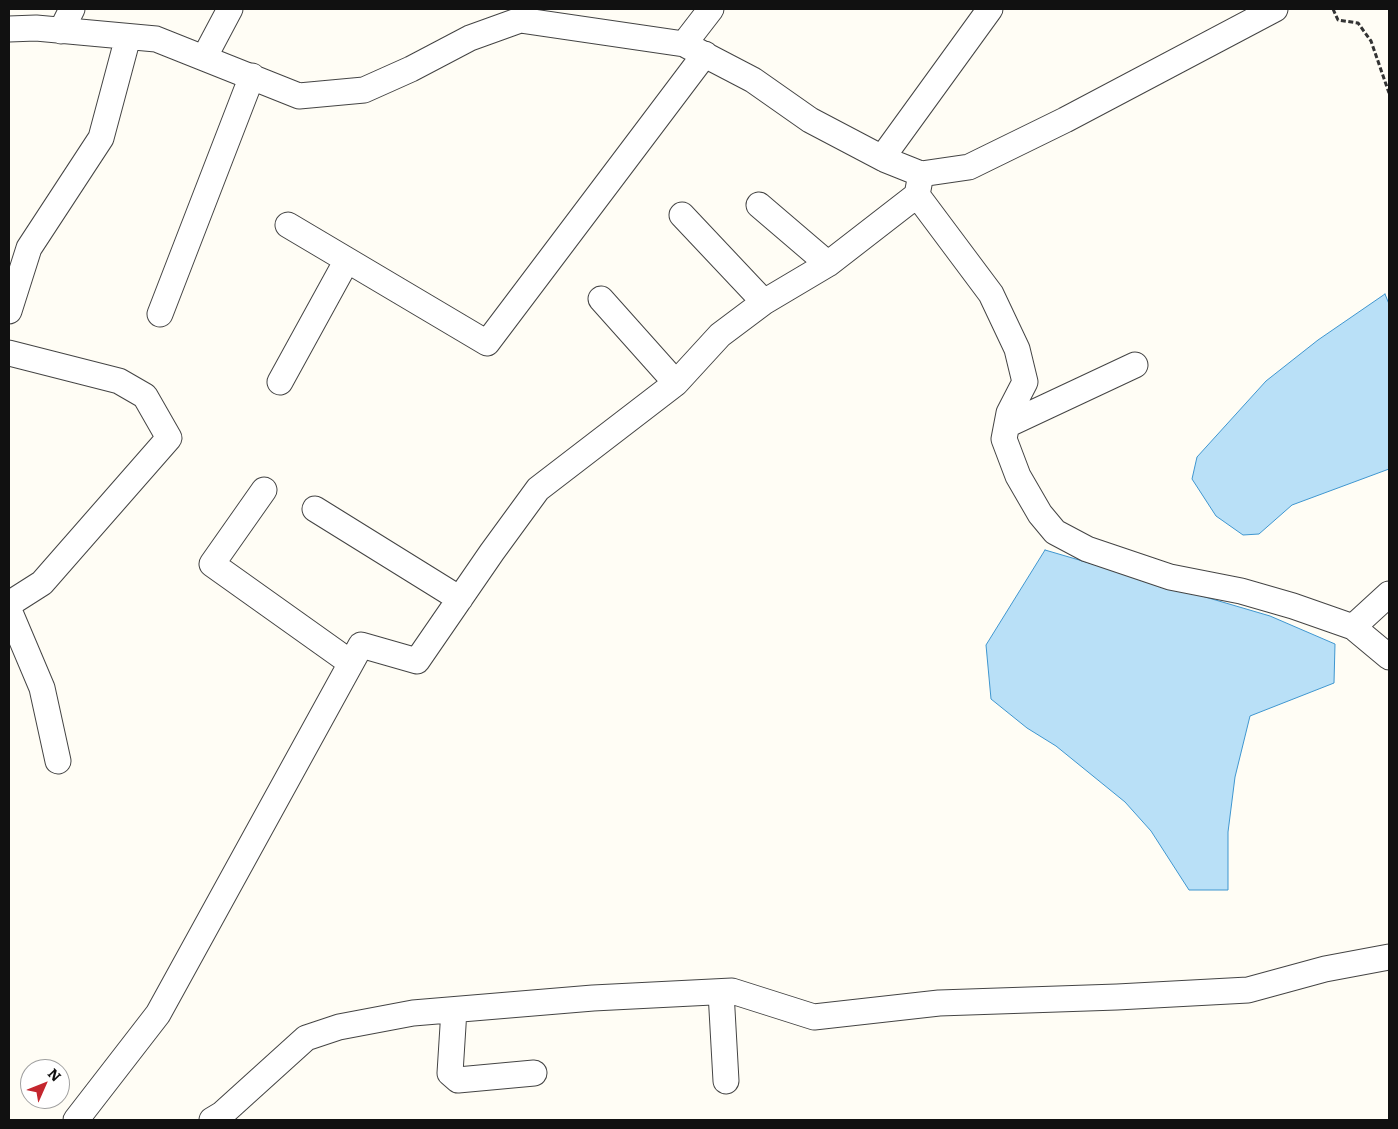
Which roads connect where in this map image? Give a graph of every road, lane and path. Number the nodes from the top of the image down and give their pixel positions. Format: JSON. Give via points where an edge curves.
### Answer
{"nodes":[{"id":1,"x":72,"y":9,"type":"edge"},
{"id":2,"x":230,"y":9,"type":"edge"},
{"id":3,"x":711,"y":9,"type":"edge"},
{"id":4,"x":990,"y":9,"type":"edge"},
{"id":5,"x":1275,"y":9,"type":"edge"},
{"id":6,"x":1333,"y":9,"type":"edge"},
{"id":7,"x":524,"y":15,"type":"edge"},
{"id":8,"x":9,"y":30,"type":"edge"},
{"id":9,"x":61,"y":31,"type":"junction"},
{"id":10,"x":128,"y":37,"type":"junction"},
{"id":11,"x":694,"y":49,"type":"junction"},
{"id":12,"x":204,"y":58,"type":"junction"},
{"id":13,"x":252,"y":76,"type":"junction"},
{"id":14,"x":1389,"y":93,"type":"edge"},
{"id":15,"x":882,"y":158,"type":"junction"},
{"id":16,"x":919,"y":185,"type":"junction"},
{"id":17,"x":759,"y":205,"type":"dead end"},
{"id":18,"x":682,"y":215,"type":"dead end"},
{"id":19,"x":288,"y":225,"type":"dead end"},
{"id":20,"x":347,"y":260,"type":"junction"},
{"id":21,"x":828,"y":264,"type":"junction"},
{"id":22,"x":601,"y":299,"type":"dead end"},
{"id":23,"x":764,"y":302,"type":"junction"},
{"id":24,"x":9,"y":311,"type":"edge"},
{"id":25,"x":160,"y":314,"type":"dead end"},
{"id":26,"x":9,"y":353,"type":"edge"},
{"id":27,"x":1135,"y":365,"type":"dead end"},
{"id":28,"x":280,"y":382,"type":"dead end"},
{"id":29,"x":676,"y":383,"type":"junction"},
{"id":30,"x":1007,"y":425,"type":"junction"},
{"id":31,"x":264,"y":490,"type":"dead end"},
{"id":32,"x":315,"y":509,"type":"dead end"},
{"id":33,"x":1389,"y":594,"type":"edge"},
{"id":34,"x":460,"y":599,"type":"junction"},
{"id":35,"x":9,"y":604,"type":"edge"},
{"id":36,"x":9,"y":610,"type":"edge"},
{"id":37,"x":1353,"y":627,"type":"junction"},
{"id":38,"x":1389,"y":657,"type":"edge"},
{"id":39,"x":351,"y":663,"type":"junction"},
{"id":40,"x":58,"y":761,"type":"dead end"},
{"id":41,"x":1389,"y":957,"type":"edge"},
{"id":42,"x":721,"y":992,"type":"junction"},
{"id":43,"x":454,"y":1010,"type":"junction"},
{"id":44,"x":534,"y":1073,"type":"dead end"},
{"id":45,"x":726,"y":1081,"type":"dead end"},
{"id":46,"x":76,"y":1120,"type":"edge"},
{"id":47,"x":212,"y":1120,"type":"edge"}],
"edges":[{"from":1,"to":9,"type":"street"},
{"from":2,"to":12,"type":"street"},
{"from":3,"to":11,"type":"street"},
{"from":4,"to":15,"type":"street"},
{"from":5,"to":16,"type":"street","via":[[1065,120],[969,167]]},
{"from":6,"to":14,"type":"path","via":[[1338,20],[1358,23],[1371,42]]},
{"from":7,"to":11,"type":"street"},
{"from":7,"to":13,"type":"street","via":[[364,90],[299,96]]},
{"from":8,"to":9,"type":"street","via":[[36,28]]},
{"from":9,"to":10,"type":"street"},
{"from":10,"to":12,"type":"street","via":[[156,39]]},
{"from":10,"to":24,"type":"street","via":[[101,138],[29,248]]},
{"from":11,"to":15,"type":"street","via":[[753,80],[810,120]]},
{"from":11,"to":20,"type":"street","via":[[487,343]]},
{"from":12,"to":13,"type":"street"},
{"from":13,"to":25,"type":"street"},
{"from":15,"to":16,"type":"street"},
{"from":16,"to":21,"type":"street"},
{"from":16,"to":30,"type":"street","via":[[990,294],[1017,349],[1025,382]]},
{"from":17,"to":21,"type":"street"},
{"from":18,"to":23,"type":"street"},
{"from":19,"to":20,"type":"street"},
{"from":20,"to":28,"type":"street"},
{"from":21,"to":23,"type":"street"},
{"from":22,"to":29,"type":"street"},
{"from":23,"to":29,"type":"street","via":[[720,335]]},
{"from":26,"to":35,"type":"street","via":[[119,381],[145,396],[169,438],[42,583]]},
{"from":27,"to":30,"type":"street"},
{"from":29,"to":34,"type":"street","via":[[538,489]]},
{"from":30,"to":37,"type":"street","via":[[1004,439],[1018,476],[1040,514],[1055,532],[1087,549],[1170,577],[1241,591]]},
{"from":31,"to":39,"type":"street","via":[[212,564]]},
{"from":32,"to":34,"type":"street"},
{"from":33,"to":37,"type":"street"},
{"from":34,"to":39,"type":"street","via":[[418,661],[361,645]]},
{"from":36,"to":40,"type":"street","via":[[42,688]]},
{"from":37,"to":38,"type":"street"},
{"from":39,"to":46,"type":"street","via":[[158,1014]]},
{"from":41,"to":42,"type":"street","via":[[1325,969],[1248,990],[939,1003],[814,1017],[732,991]]},
{"from":42,"to":43,"type":"street","via":[[593,998]]},
{"from":42,"to":45,"type":"street"},
{"from":43,"to":44,"type":"street","via":[[450,1073],[458,1080]]},
{"from":43,"to":47,"type":"street","via":[[413,1013],[340,1027],[306,1038]]}]}
